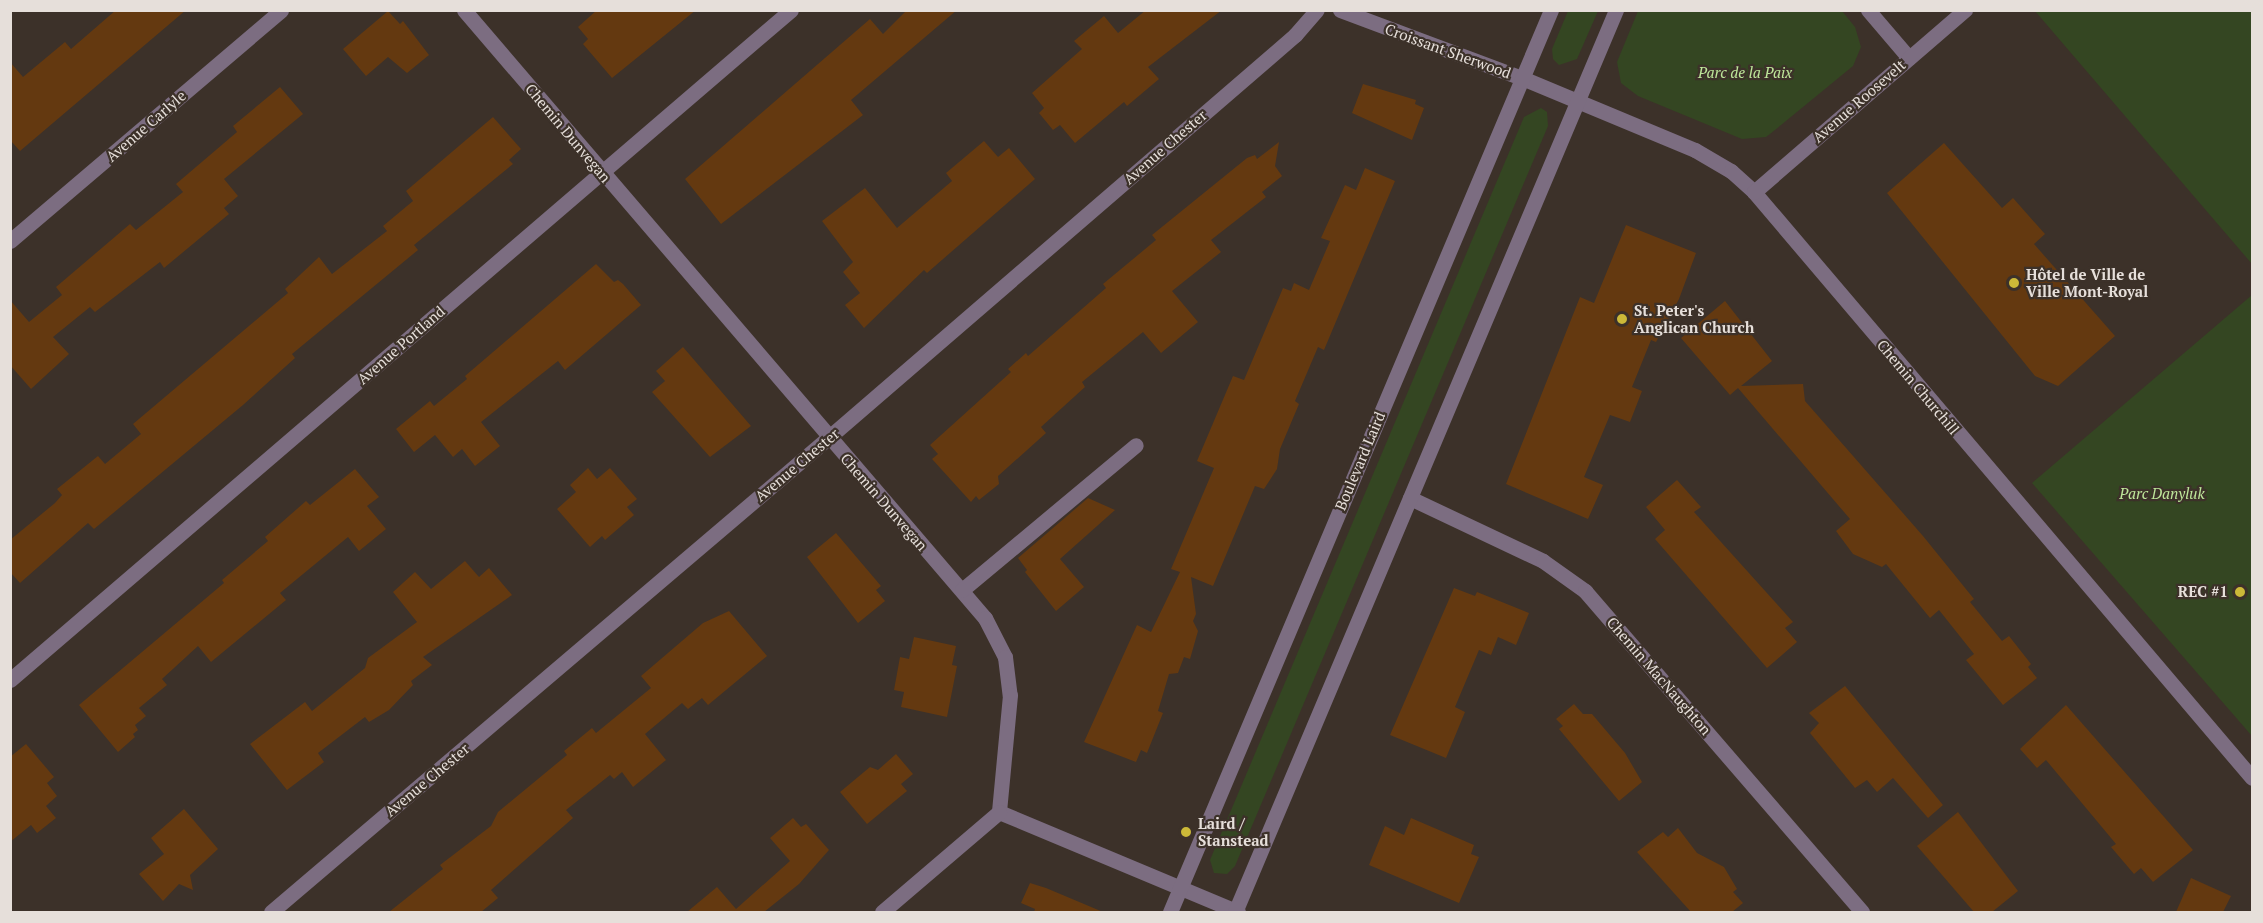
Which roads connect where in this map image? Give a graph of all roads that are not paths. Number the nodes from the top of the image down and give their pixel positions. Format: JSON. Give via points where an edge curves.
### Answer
{"nodes":[{"id":1,"x":280,"y":10,"type":"edge"},
{"id":2,"x":464,"y":10,"type":"edge"},
{"id":3,"x":791,"y":10,"type":"edge"},
{"id":4,"x":1317,"y":10,"type":"edge"},
{"id":5,"x":1340,"y":10,"type":"edge"},
{"id":6,"x":1551,"y":10,"type":"edge"},
{"id":7,"x":1616,"y":10,"type":"edge"},
{"id":8,"x":1868,"y":10,"type":"edge"},
{"id":9,"x":1965,"y":10,"type":"edge"},
{"id":10,"x":1909,"y":58,"type":"junction"},
{"id":11,"x":1522,"y":78,"type":"junction"},
{"id":12,"x":1577,"y":102,"type":"junction"},
{"id":13,"x":602,"y":172,"type":"junction"},
{"id":14,"x":1754,"y":192,"type":"junction"},
{"id":15,"x":10,"y":241,"type":"edge"},
{"id":16,"x":828,"y":438,"type":"junction"},
{"id":17,"x":1136,"y":445,"type":"dead end"},
{"id":18,"x":1410,"y":498,"type":"junction"},
{"id":19,"x":962,"y":590,"type":"junction"},
{"id":20,"x":10,"y":680,"type":"edge"},
{"id":21,"x":2253,"y":778,"type":"edge"},
{"id":22,"x":999,"y":812,"type":"junction"},
{"id":23,"x":1180,"y":889,"type":"junction"},
{"id":24,"x":271,"y":912,"type":"edge"},
{"id":25,"x":882,"y":912,"type":"edge"},
{"id":26,"x":1170,"y":912,"type":"edge"},
{"id":27,"x":1236,"y":912,"type":"edge"},
{"id":28,"x":1862,"y":912,"type":"edge"}],
"edges":[{"from":1,"to":15,"type":"street","name":"Avenue Carlyle"},
{"from":2,"to":13,"type":"street","name":"Chemin Dunvegan"},
{"from":3,"to":13,"type":"street","name":"Avenue Portland"},
{"from":4,"to":16,"type":"street","name":"Avenue Chester","via":[[1294,35]]},
{"from":5,"to":11,"type":"street","name":"Croissant Sherwood"},
{"from":6,"to":11,"type":"street","name":"Boulevard Laird"},
{"from":7,"to":12,"type":"street"},
{"from":8,"to":10,"type":"street"},
{"from":9,"to":10,"type":"street","name":"Avenue Roosevelt"},
{"from":10,"to":14,"type":"street","name":"Avenue Roosevelt"},
{"from":11,"to":12,"type":"street","name":"Chemin Churchill"},
{"from":11,"to":23,"type":"street","name":"Boulevard Laird"},
{"from":12,"to":14,"type":"street","name":"Chemin Churchill","via":[[1714,160]]},
{"from":12,"to":18,"type":"street"},
{"from":13,"to":16,"type":"street","name":"Chemin Dunvegan"},
{"from":13,"to":20,"type":"street","name":"Avenue Portland"},
{"from":14,"to":21,"type":"street","name":"Chemin Churchill"},
{"from":16,"to":19,"type":"street","name":"Chemin Dunvegan"},
{"from":16,"to":24,"type":"street","name":"Avenue Chester"},
{"from":17,"to":19,"type":"street"},
{"from":18,"to":27,"type":"street"},
{"from":18,"to":28,"type":"street","name":"Chemin MacNaughton","via":[[1543,561],[1585,591]]},
{"from":19,"to":22,"type":"street","name":"Chemin Dunvegan","via":[[985,618],[1005,657],[1010,695]]},
{"from":22,"to":23,"type":"street"},
{"from":22,"to":25,"type":"street"},
{"from":23,"to":26,"type":"street","name":"Boulevard Laird"},
{"from":23,"to":27,"type":"street"}]}
